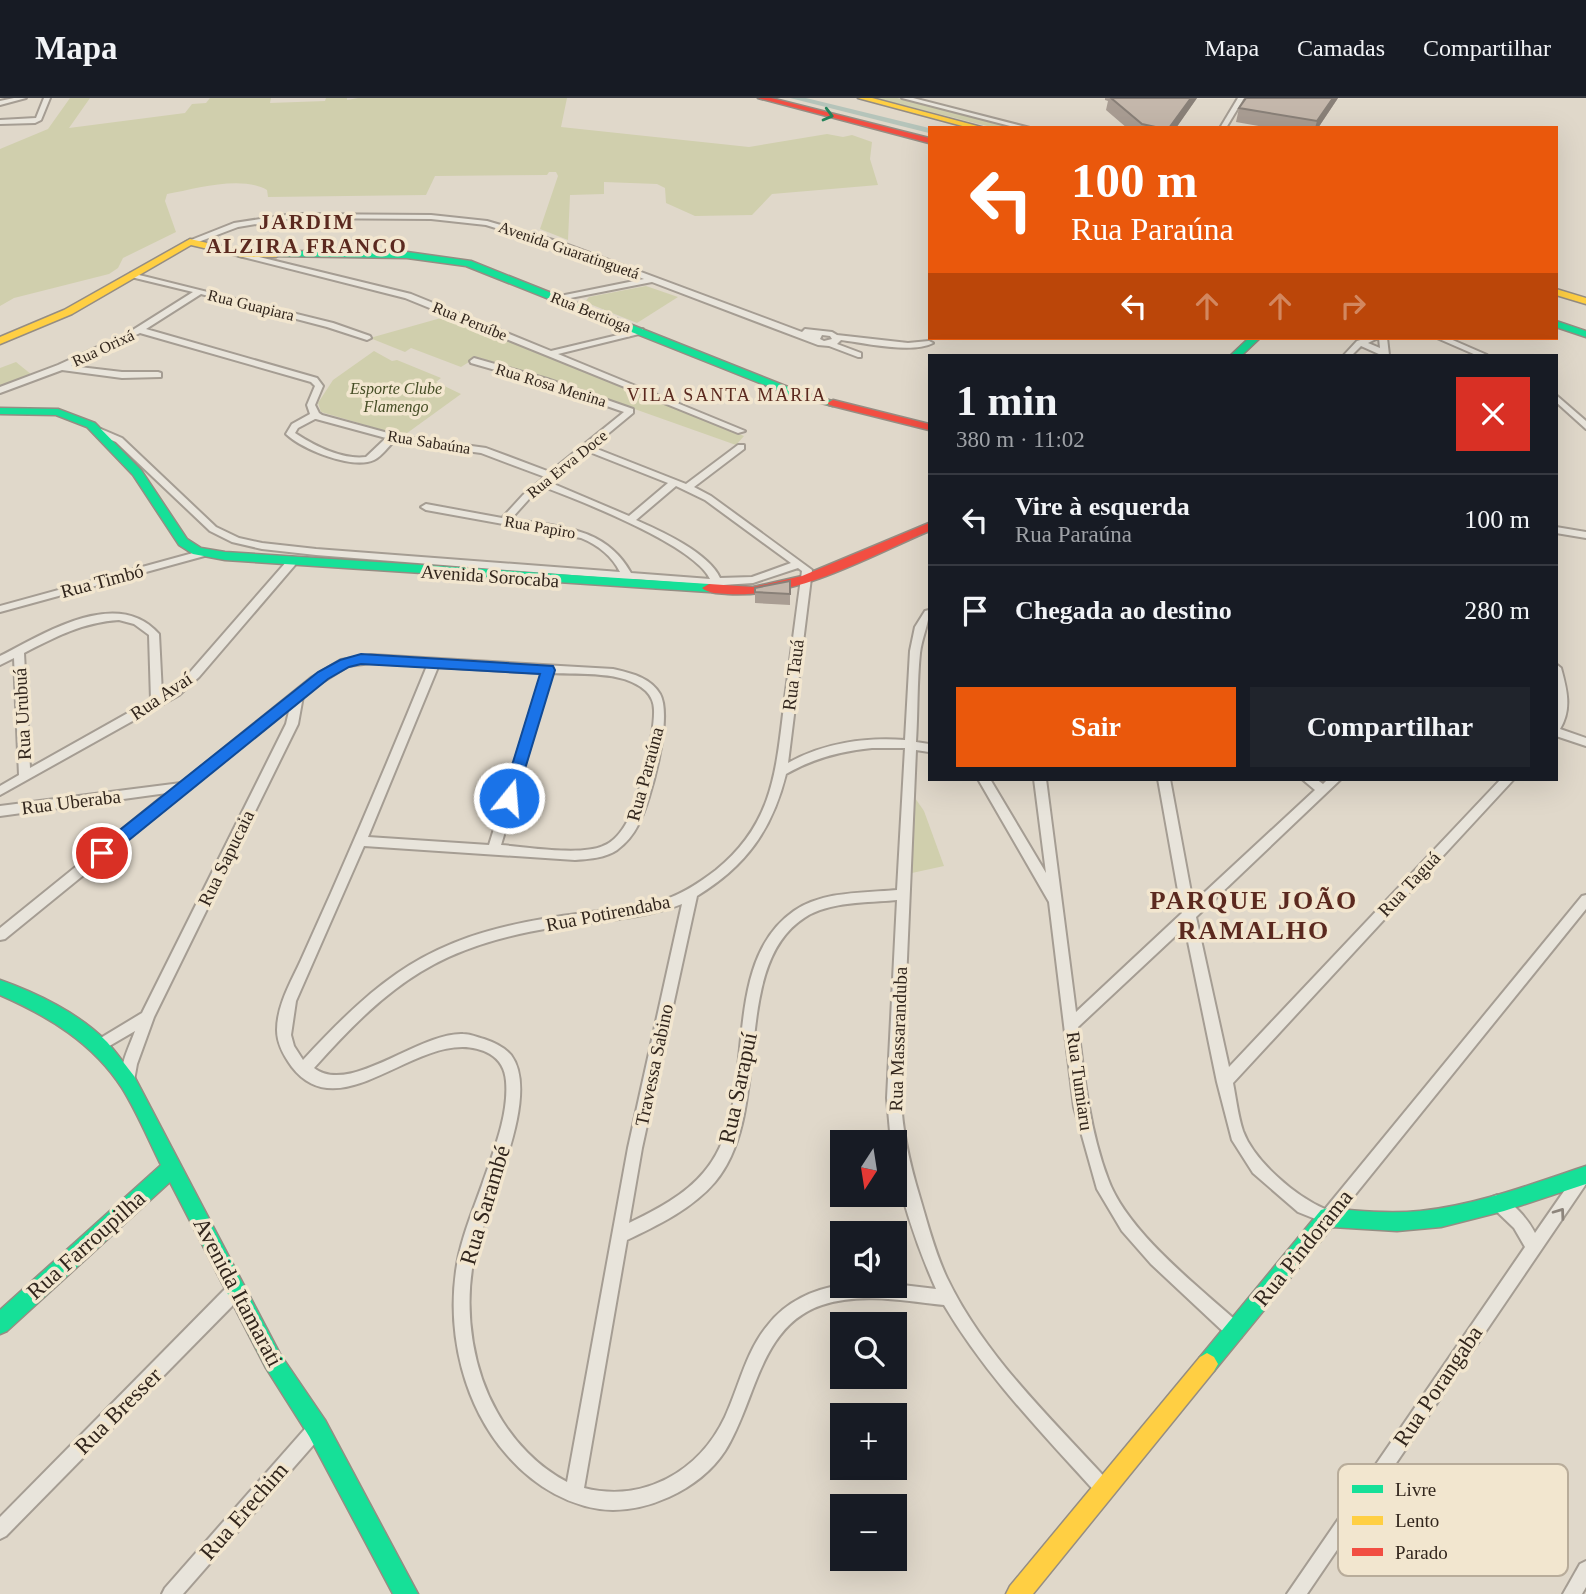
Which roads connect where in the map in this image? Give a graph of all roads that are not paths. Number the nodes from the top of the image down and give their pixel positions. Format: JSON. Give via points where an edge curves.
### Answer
{"nodes":[{"id":1,"x":23,"y":98,"type":"edge"},
{"id":2,"x":47,"y":98,"type":"edge"},
{"id":3,"x":762,"y":98,"type":"edge"},
{"id":4,"x":862,"y":98,"type":"edge"},
{"id":5,"x":905,"y":98,"type":"edge"},
{"id":6,"x":1241,"y":98,"type":"edge"},
{"id":7,"x":0,"y":103,"type":"edge"},
{"id":8,"x":0,"y":110,"type":"edge"},
{"id":9,"x":4,"y":122,"type":"edge"},
{"id":10,"x":973,"y":126,"type":"edge"},
{"id":11,"x":1019,"y":126,"type":"edge"},
{"id":12,"x":1224,"y":126,"type":"edge"},
{"id":13,"x":928,"y":141,"type":"edge"},
{"id":14,"x":190,"y":242,"type":"junction"},
{"id":15,"x":291,"y":260,"type":"junction"},
{"id":16,"x":635,"y":272,"type":"junction"},
{"id":17,"x":134,"y":275,"type":"junction"},
{"id":18,"x":653,"y":279,"type":"junction"},
{"id":19,"x":622,"y":285,"type":"junction"},
{"id":20,"x":199,"y":292,"type":"junction"},
{"id":21,"x":1558,"y":293,"type":"edge"},
{"id":22,"x":558,"y":299,"type":"junction"},
{"id":23,"x":1586,"y":301,"type":"edge"},
{"id":24,"x":1558,"y":325,"type":"edge"},
{"id":25,"x":140,"y":330,"type":"junction"},
{"id":26,"x":640,"y":331,"type":"junction"},
{"id":27,"x":1586,"y":334,"type":"edge"},
{"id":28,"x":368,"y":338,"type":"dead end"},
{"id":29,"x":833,"y":340,"type":"junction"},
{"id":30,"x":1253,"y":340,"type":"edge"},
{"id":31,"x":1359,"y":340,"type":"edge"},
{"id":32,"x":1446,"y":340,"type":"edge"},
{"id":33,"x":0,"y":341,"type":"edge"},
{"id":34,"x":929,"y":343,"type":"dead end"},
{"id":35,"x":552,"y":353,"type":"junction"},
{"id":36,"x":1237,"y":354,"type":"edge"},
{"id":37,"x":1385,"y":354,"type":"edge"},
{"id":38,"x":1481,"y":354,"type":"edge"},
{"id":39,"x":858,"y":355,"type":"dead end"},
{"id":40,"x":474,"y":361,"type":"dead end"},
{"id":41,"x":61,"y":368,"type":"junction"},
{"id":42,"x":158,"y":374,"type":"dead end"},
{"id":43,"x":0,"y":390,"type":"edge"},
{"id":44,"x":1558,"y":400,"type":"edge"},
{"id":45,"x":628,"y":410,"type":"joint"},
{"id":46,"x":0,"y":411,"type":"edge"},
{"id":47,"x":315,"y":415,"type":"junction"},
{"id":48,"x":1586,"y":426,"type":"edge"},
{"id":49,"x":928,"y":427,"type":"edge"},
{"id":50,"x":98,"y":431,"type":"junction"},
{"id":51,"x":741,"y":431,"type":"dead end"},
{"id":52,"x":392,"y":437,"type":"junction"},
{"id":53,"x":741,"y":447,"type":"dead end"},
{"id":54,"x":587,"y":448,"type":"junction"},
{"id":55,"x":547,"y":479,"type":"junction"},
{"id":56,"x":675,"y":482,"type":"junction"},
{"id":57,"x":687,"y":488,"type":"junction"},
{"id":58,"x":426,"y":507,"type":"dead end"},
{"id":59,"x":630,"y":520,"type":"junction"},
{"id":60,"x":504,"y":521,"type":"junction"},
{"id":61,"x":928,"y":527,"type":"edge"},
{"id":62,"x":1558,"y":530,"type":"edge"},
{"id":63,"x":1586,"y":535,"type":"edge"},
{"id":64,"x":204,"y":553,"type":"junction"},
{"id":65,"x":291,"y":563,"type":"junction"},
{"id":66,"x":803,"y":571,"type":"junction"},
{"id":67,"x":629,"y":580,"type":"junction"},
{"id":68,"x":719,"y":587,"type":"junction"},
{"id":69,"x":0,"y":609,"type":"edge"},
{"id":70,"x":928,"y":615,"type":"edge"},
{"id":71,"x":19,"y":652,"type":"junction"},
{"id":72,"x":0,"y":660,"type":"edge"},
{"id":73,"x":434,"y":663,"type":"junction"},
{"id":74,"x":548,"y":670,"type":"junction"},
{"id":75,"x":1558,"y":678,"type":"edge"},
{"id":76,"x":298,"y":697,"type":"junction"},
{"id":77,"x":157,"y":702,"type":"junction"},
{"id":78,"x":1558,"y":725,"type":"edge"},
{"id":79,"x":1558,"y":730,"type":"edge"},
{"id":80,"x":1586,"y":743,"type":"edge"},
{"id":81,"x":909,"y":744,"type":"junction"},
{"id":82,"x":928,"y":748,"type":"edge"},
{"id":83,"x":780,"y":772,"type":"junction"},
{"id":84,"x":25,"y":776,"type":"junction"},
{"id":85,"x":985,"y":781,"type":"edge"},
{"id":86,"x":1041,"y":781,"type":"edge"},
{"id":87,"x":1164,"y":781,"type":"edge"},
{"id":88,"x":1311,"y":781,"type":"edge"},
{"id":89,"x":1333,"y":781,"type":"edge"},
{"id":90,"x":1506,"y":781,"type":"edge"},
{"id":91,"x":184,"y":787,"type":"junction"},
{"id":92,"x":1323,"y":790,"type":"junction"},
{"id":93,"x":0,"y":791,"type":"edge"},
{"id":94,"x":0,"y":811,"type":"edge"},
{"id":95,"x":360,"y":841,"type":"junction"},
{"id":96,"x":494,"y":849,"type":"junction"},
{"id":97,"x":691,"y":893,"type":"junction"},
{"id":98,"x":904,"y":894,"type":"junction"},
{"id":99,"x":1586,"y":901,"type":"edge"},
{"id":100,"x":1056,"y":903,"type":"junction"},
{"id":101,"x":1189,"y":915,"type":"junction"},
{"id":102,"x":0,"y":935,"type":"edge"},
{"id":103,"x":0,"y":987,"type":"edge"},
{"id":104,"x":0,"y":998,"type":"edge"},
{"id":105,"x":46,"y":1012,"type":"junction"},
{"id":106,"x":147,"y":1017,"type":"junction"},
{"id":107,"x":1072,"y":1024,"type":"junction"},
{"id":108,"x":99,"y":1046,"type":"junction"},
{"id":109,"x":303,"y":1070,"type":"junction"},
{"id":110,"x":128,"y":1082,"type":"junction"},
{"id":111,"x":1224,"y":1082,"type":"junction"},
{"id":112,"x":172,"y":1167,"type":"junction"},
{"id":113,"x":1585,"y":1176,"type":"edge"},
{"id":114,"x":1497,"y":1202,"type":"junction"},
{"id":115,"x":1328,"y":1217,"type":"junction"},
{"id":116,"x":618,"y":1236,"type":"junction"},
{"id":117,"x":1534,"y":1249,"type":"junction"},
{"id":118,"x":235,"y":1292,"type":"junction"},
{"id":119,"x":949,"y":1298,"type":"junction"},
{"id":120,"x":0,"y":1324,"type":"edge"},
{"id":121,"x":1235,"y":1331,"type":"junction"},
{"id":122,"x":317,"y":1428,"type":"junction"},
{"id":123,"x":1384,"y":1464,"type":"edge"},
{"id":124,"x":1104,"y":1489,"type":"junction"},
{"id":125,"x":575,"y":1494,"type":"junction"},
{"id":126,"x":0,"y":1530,"type":"edge"},
{"id":127,"x":1338,"y":1532,"type":"edge"},
{"id":128,"x":1586,"y":1570,"type":"edge"},
{"id":129,"x":171,"y":1594,"type":"edge"},
{"id":130,"x":406,"y":1594,"type":"edge"},
{"id":131,"x":1018,"y":1594,"type":"edge"},
{"id":132,"x":1296,"y":1594,"type":"edge"},
{"id":133,"x":1572,"y":1594,"type":"edge"}],
"edges":[{"from":1,"to":7,"type":"street"},
{"from":2,"to":9,"type":"street","via":[[39,119]]},
{"from":3,"to":13,"type":"main road","one_way":true},
{"from":4,"to":10,"type":"main road"},
{"from":5,"to":11,"type":"street"},
{"from":6,"to":12,"type":"street"},
{"from":8,"to":9,"type":"street"},
{"from":14,"to":15,"type":"main road","name":"Rua Bertioga"},
{"from":14,"to":16,"type":"street","name":"Avenida Guaratinguetá","via":[[226,228],[279,217],[445,218],[522,231]]},
{"from":14,"to":17,"type":"main road","name":"Avenida Guaratinguetá"},
{"from":15,"to":22,"type":"main road","name":"Rua Bertioga","via":[[407,255],[457,260]]},
{"from":15,"to":35,"type":"street","name":"Rua Peruíbe","via":[[408,296]]},
{"from":16,"to":18,"type":"street","name":"Avenida Guaratinguetá"},
{"from":16,"to":19,"type":"street"},
{"from":17,"to":20,"type":"street","name":"Rua Guapiara"},
{"from":17,"to":33,"type":"main road","name":"Avenida Guaratinguetá","via":[[68,312]]},
{"from":18,"to":19,"type":"street"},
{"from":18,"to":29,"type":"street","name":"Avenida Guaratinguetá","via":[[781,327],[818,337],[832,334]]},
{"from":19,"to":22,"type":"street"},
{"from":20,"to":25,"type":"street","name":"Rua Orixá"},
{"from":20,"to":28,"type":"street","name":"Rua Guapiara"},
{"from":21,"to":23,"type":"main road"},
{"from":22,"to":26,"type":"main road","name":"Rua Bertioga"},
{"from":24,"to":27,"type":"main road"},
{"from":25,"to":41,"type":"street","name":"Rua Orixá"},
{"from":25,"to":47,"type":"street","via":[[314,380],[319,386],[312,402]]},
{"from":26,"to":35,"type":"street"},
{"from":26,"to":49,"type":"main road","name":"Rua Bertioga","via":[[794,393]]},
{"from":29,"to":34,"type":"street"},
{"from":29,"to":39,"type":"street"},
{"from":30,"to":36,"type":"main road"},
{"from":31,"to":37,"type":"street"},
{"from":32,"to":38,"type":"street"},
{"from":35,"to":51,"type":"street","name":"Rua Peruíbe"},
{"from":40,"to":45,"type":"street","name":"Rua Rosa Menina"},
{"from":41,"to":42,"type":"street"},
{"from":41,"to":43,"type":"street","name":"Rua Orixá"},
{"from":44,"to":48,"type":"street"},
{"from":45,"to":54,"type":"street","name":"Rua Erva Doce","via":[[629,414]]},
{"from":46,"to":50,"type":"main road","name":"Avenida Sorocaba","via":[[58,412]]},
{"from":47,"to":52,"type":"street","name":"Rua Sabaúna"},
{"from":47,"to":52,"type":"street","via":[[290,434],[349,458],[372,457]]},
{"from":50,"to":64,"type":"main road","name":"Avenida Sorocaba","via":[[137,473],[183,542]]},
{"from":50,"to":67,"type":"street","name":"Avenida Sorocaba","via":[[120,440],[213,529],[235,539],[316,552]]},
{"from":52,"to":55,"type":"street","name":"Rua Sabaúna","via":[[483,450]]},
{"from":53,"to":57,"type":"street"},
{"from":54,"to":55,"type":"street","name":"Rua Erva Doce"},
{"from":54,"to":56,"type":"street"},
{"from":55,"to":59,"type":"street","name":"Rua Sabaúna"},
{"from":55,"to":60,"type":"street","name":"Rua Erva Doce"},
{"from":56,"to":57,"type":"street"},
{"from":56,"to":59,"type":"street"},
{"from":57,"to":66,"type":"street","via":[[720,506]]},
{"from":58,"to":60,"type":"street","name":"Rua Papiro"},
{"from":59,"to":68,"type":"street","name":"Rua Sabaúna","via":[[684,550],[714,574]]},
{"from":60,"to":67,"type":"street","name":"Rua Papiro","via":[[593,539],[612,553]]},
{"from":61,"to":66,"type":"main road","name":"Avenida Sorocaba"},
{"from":62,"to":63,"type":"street"},
{"from":64,"to":65,"type":"main road","name":"Avenida Sorocaba"},
{"from":64,"to":69,"type":"street","name":"Rua Timbó"},
{"from":65,"to":67,"type":"main road","name":"Avenida Sorocaba"},
{"from":65,"to":77,"type":"street","name":"Rua Avaí","via":[[195,674]]},
{"from":66,"to":68,"type":"main road","name":"Avenida Sorocaba","via":[[762,590]]},
{"from":66,"to":83,"type":"street","name":"Rua Tauá"},
{"from":67,"to":68,"type":"main road","name":"Avenida Sorocaba"},
{"from":70,"to":81,"type":"street","name":"Rua Massaranduba","via":[[916,640]]},
{"from":71,"to":72,"type":"street"},
{"from":71,"to":77,"type":"street","via":[[79,622],[124,617],[136,621],[154,634]]},
{"from":71,"to":84,"type":"street","name":"Rua Urubuá"},
{"from":73,"to":74,"type":"street","name":"Rua Paraúna"},
{"from":73,"to":76,"type":"street","name":"Rua Paraúna","via":[[353,661],[323,675]]},
{"from":73,"to":95,"type":"street"},
{"from":74,"to":96,"type":"street"},
{"from":74,"to":96,"type":"street","name":"Rua Paraúna","via":[[625,675],[655,692],[661,709],[638,814],[622,839],[603,851],[575,855]]},
{"from":75,"to":78,"type":"street","via":[[1563,702]]},
{"from":76,"to":91,"type":"street","name":"Rua Paraúna"},
{"from":76,"to":106,"type":"street","name":"Rua Sapucaia","via":[[292,724]]},
{"from":77,"to":84,"type":"street","name":"Rua Avaí"},
{"from":79,"to":80,"type":"street"},
{"from":81,"to":82,"type":"street"},
{"from":81,"to":83,"type":"street","via":[[876,744],[809,755]]},
{"from":81,"to":98,"type":"street","name":"Rua Massaranduba"},
{"from":83,"to":97,"type":"street","name":"Rua Potirendaba","via":[[761,827],[740,853]]},
{"from":84,"to":93,"type":"street","name":"Rua Avaí"},
{"from":85,"to":100,"type":"street"},
{"from":86,"to":100,"type":"street","name":"Rua Tumiaru"},
{"from":87,"to":101,"type":"street"},
{"from":88,"to":92,"type":"street"},
{"from":89,"to":92,"type":"street"},
{"from":90,"to":111,"type":"street","name":"Rua Taguá"},
{"from":91,"to":94,"type":"street","name":"Rua Uberaba"},
{"from":91,"to":102,"type":"street","name":"Rua Paraúna"},
{"from":92,"to":101,"type":"street"},
{"from":95,"to":96,"type":"street","name":"Rua Paraúna"},
{"from":95,"to":109,"type":"street","via":[[289,1001],[283,1041]]},
{"from":97,"to":109,"type":"street","name":"Rua Potirendaba","via":[[661,906],[502,933],[444,952],[387,984]]},
{"from":97,"to":116,"type":"street","name":"Travessa Sabino"},
{"from":98,"to":116,"type":"street","name":"Rua Sarapuí","via":[[813,907],[778,930],[764,955],[736,1125],[720,1164],[695,1191]]},
{"from":98,"to":119,"type":"street","name":"Rua Massaranduba","via":[[896,1137],[928,1252]]},
{"from":99,"to":115,"type":"street","name":"Rua Pindorama"},
{"from":100,"to":107,"type":"street","name":"Rua Tumiaru"},
{"from":101,"to":107,"type":"street"},
{"from":101,"to":111,"type":"street"},
{"from":103,"to":105,"type":"main road","name":"Avenida Itamarati"},
{"from":104,"to":105,"type":"main road","name":"Avenida Itamarati"},
{"from":105,"to":108,"type":"main road","name":"Avenida Itamarati"},
{"from":106,"to":108,"type":"street"},
{"from":106,"to":110,"type":"street","name":"Rua Sapucaia"},
{"from":107,"to":121,"type":"street","name":"Rua Tumiaru","via":[[1081,1107],[1102,1184],[1127,1226]]},
{"from":108,"to":110,"type":"main road","name":"Avenida Itamarati"},
{"from":109,"to":125,"type":"street","name":"Rua Sarambé","via":[[326,1082],[341,1082],[375,1073],[449,1039],[481,1043],[508,1062],[515,1090],[465,1266],[464,1338],[482,1403],[498,1428],[531,1468]]},
{"from":110,"to":112,"type":"main road","name":"Avenida Itamarati"},
{"from":111,"to":115,"type":"street","via":[[1246,1153],[1303,1207]]},
{"from":112,"to":118,"type":"main road","name":"Avenida Itamarati"},
{"from":112,"to":120,"type":"main road","name":"Rua Farroupilha"},
{"from":113,"to":114,"type":"main road"},
{"from":117,"to":113,"type":"street","name":"Rua Porangaba","one_way":true},
{"from":114,"to":115,"type":"main road","via":[[1429,1220],[1376,1222]]},
{"from":114,"to":117,"type":"street","via":[[1516,1216]]},
{"from":115,"to":121,"type":"main road","name":"Rua Pindorama"},
{"from":116,"to":125,"type":"street"},
{"from":117,"to":123,"type":"street","name":"Rua Porangaba"},
{"from":118,"to":122,"type":"main road","name":"Avenida Itamarati"},
{"from":118,"to":126,"type":"street","name":"Rua Bresser"},
{"from":119,"to":124,"type":"street","name":"Rua Massaranduba","via":[[1010,1383]]},
{"from":119,"to":125,"type":"street","name":"Rua Sarambé","via":[[840,1293],[806,1303],[786,1317],[766,1341],[721,1442],[699,1468],[675,1486],[636,1500],[605,1502]]},
{"from":121,"to":124,"type":"main road","name":"Rua Pindorama"},
{"from":122,"to":129,"type":"street","name":"Rua Erechim"},
{"from":122,"to":130,"type":"main road","name":"Avenida Itamarati"},
{"from":124,"to":131,"type":"main road","name":"Rua Pindorama"},
{"from":127,"to":132,"type":"street","name":"Rua Porangaba"},
{"from":128,"to":133,"type":"street"}]}
